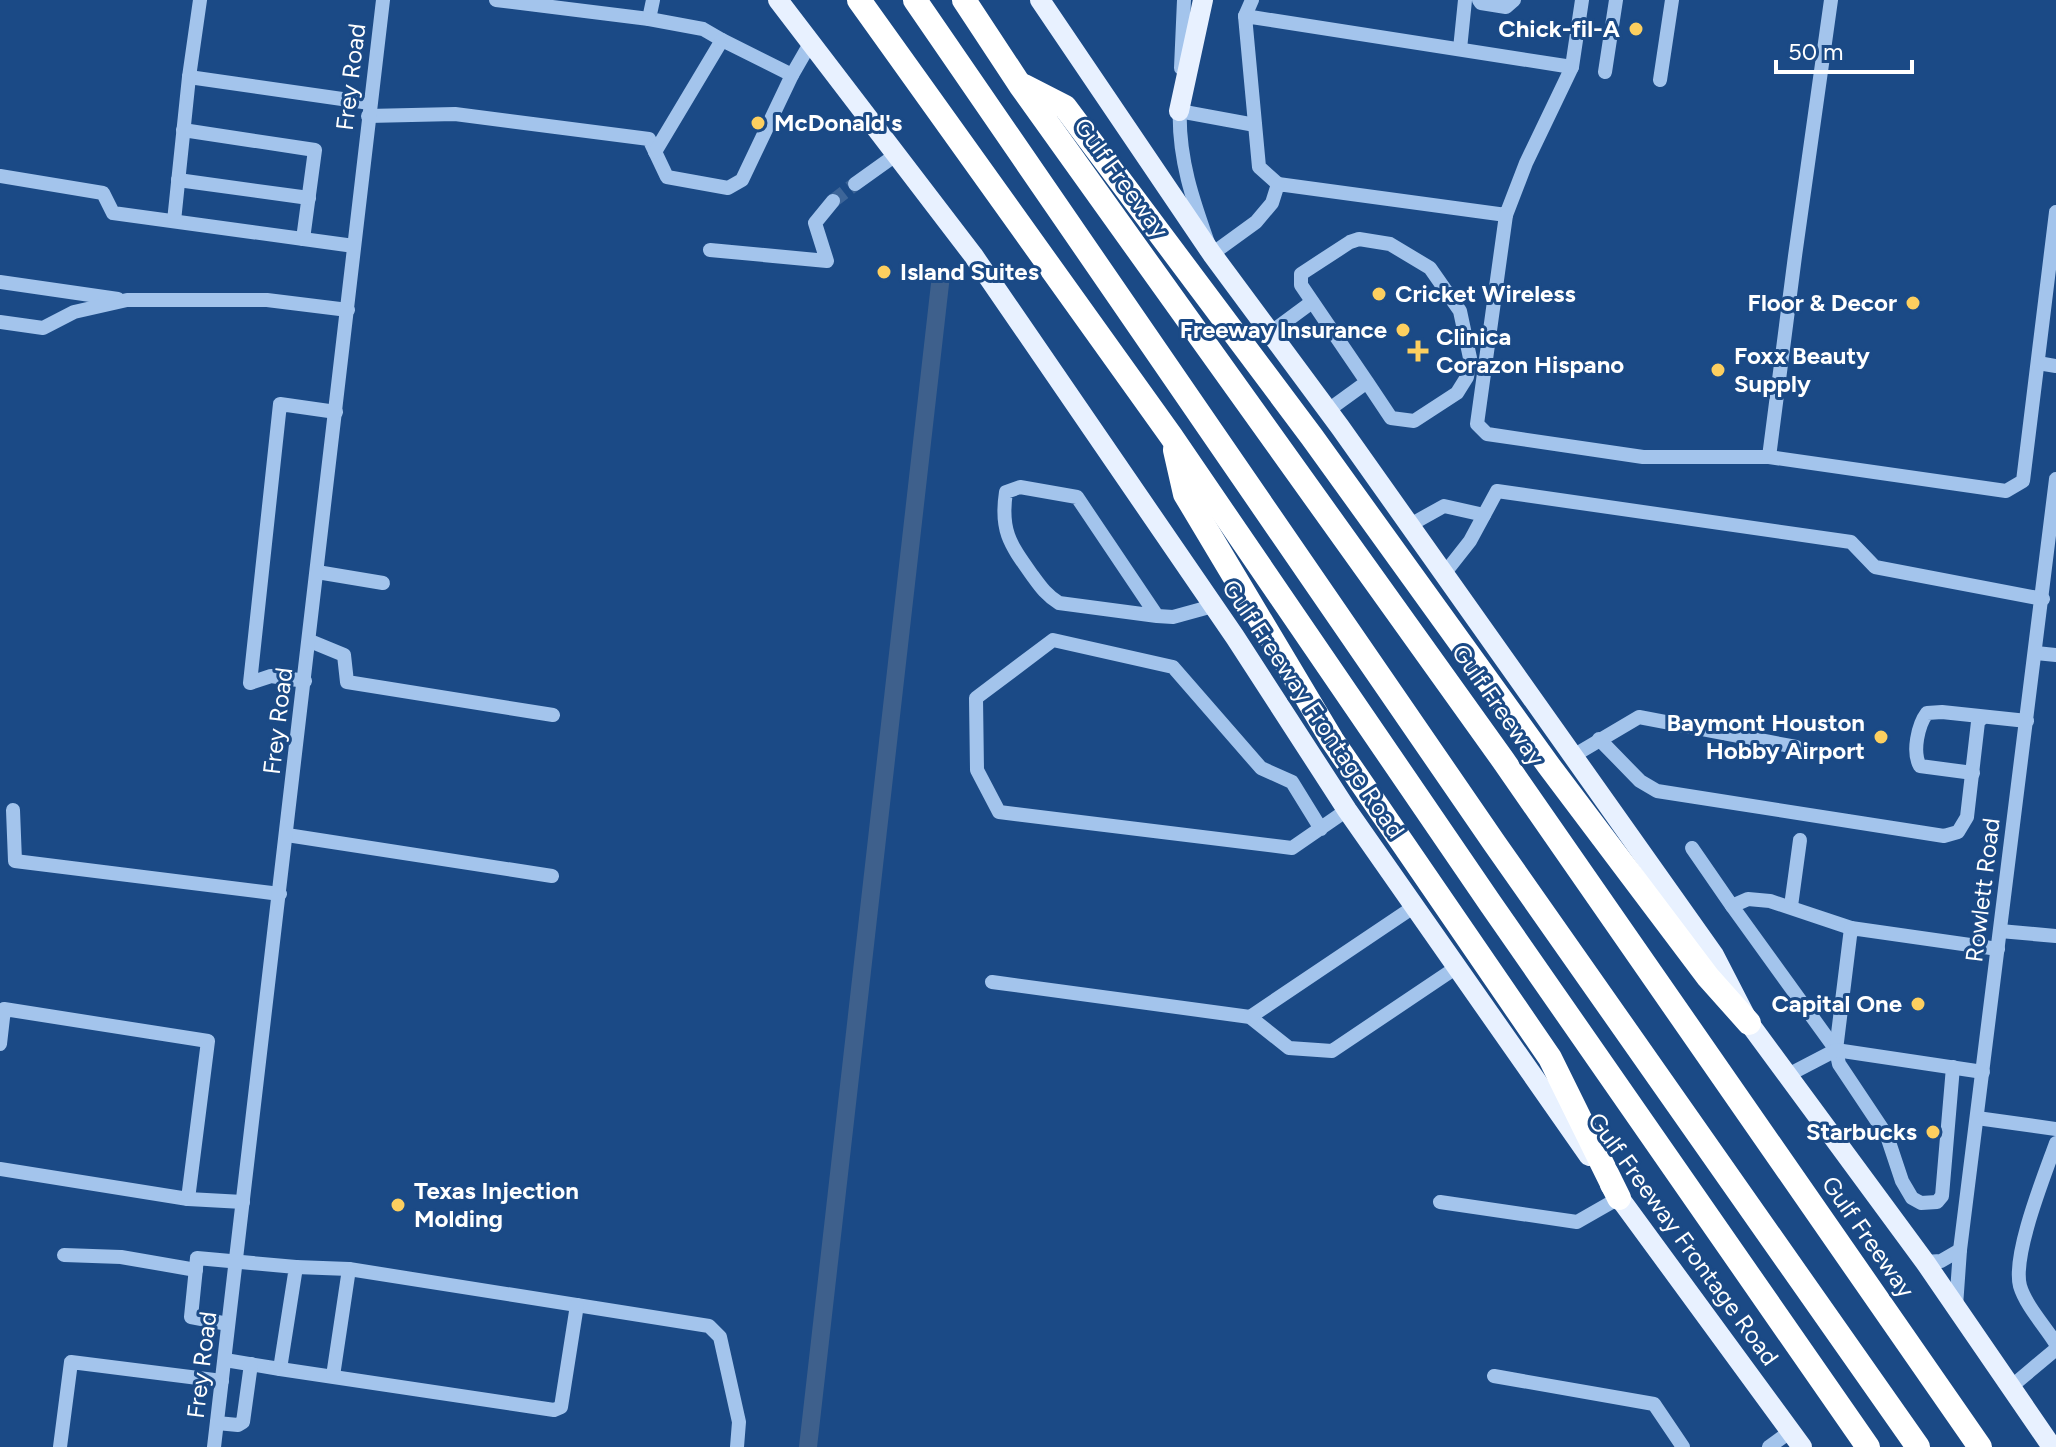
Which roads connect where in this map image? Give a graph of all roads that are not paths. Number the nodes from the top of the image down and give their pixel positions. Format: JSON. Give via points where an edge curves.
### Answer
{"nodes":[{"id":1,"x":200,"y":0,"type":"edge"},
{"id":2,"x":383,"y":0,"type":"edge"},
{"id":3,"x":496,"y":0,"type":"edge"},
{"id":4,"x":653,"y":0,"type":"edge"},
{"id":5,"x":765,"y":0,"type":"edge"},
{"id":6,"x":859,"y":0,"type":"edge"},
{"id":7,"x":915,"y":0,"type":"edge"},
{"id":8,"x":964,"y":0,"type":"edge"},
{"id":9,"x":1040,"y":0,"type":"edge"},
{"id":10,"x":1184,"y":0,"type":"edge"},
{"id":11,"x":1203,"y":0,"type":"edge"},
{"id":12,"x":1250,"y":0,"type":"edge"},
{"id":13,"x":1479,"y":0,"type":"edge"},
{"id":14,"x":1514,"y":0,"type":"edge"},
{"id":15,"x":1582,"y":0,"type":"edge"},
{"id":16,"x":1616,"y":0,"type":"edge"},
{"id":17,"x":1672,"y":0,"type":"edge"},
{"id":18,"x":1831,"y":0,"type":"edge"},
{"id":19,"x":782,"y":4,"type":"edge"},
{"id":20,"x":1465,"y":6,"type":"edge"},
{"id":21,"x":1245,"y":16,"type":"junction"},
{"id":22,"x":649,"y":19,"type":"junction"},
{"id":23,"x":722,"y":40,"type":"junction"},
{"id":24,"x":811,"y":42,"type":"junction"},
{"id":25,"x":1460,"y":49,"type":"junction"},
{"id":26,"x":1572,"y":67,"type":"junction"},
{"id":27,"x":1605,"y":72,"type":"dead end"},
{"id":28,"x":792,"y":75,"type":"junction"},
{"id":29,"x":189,"y":77,"type":"junction"},
{"id":30,"x":1660,"y":80,"type":"dead end"},
{"id":31,"x":1020,"y":85,"type":"junction"},
{"id":32,"x":369,"y":109,"type":"junction"},
{"id":33,"x":1179,"y":111,"type":"junction"},
{"id":34,"x":1255,"y":125,"type":"junction"},
{"id":35,"x":183,"y":130,"type":"junction"},
{"id":36,"x":655,"y":152,"type":"junction"},
{"id":37,"x":897,"y":154,"type":"junction"},
{"id":38,"x":0,"y":176,"type":"edge"},
{"id":39,"x":178,"y":180,"type":"junction"},
{"id":40,"x":855,"y":184,"type":"tunnel mouth"},
{"id":41,"x":1278,"y":184,"type":"junction"},
{"id":42,"x":309,"y":198,"type":"junction"},
{"id":43,"x":833,"y":201,"type":"tunnel mouth"},
{"id":44,"x":2056,"y":212,"type":"edge"},
{"id":45,"x":1506,"y":215,"type":"junction"},
{"id":46,"x":174,"y":221,"type":"junction"},
{"id":47,"x":303,"y":239,"type":"junction"},
{"id":48,"x":354,"y":246,"type":"junction"},
{"id":49,"x":710,"y":250,"type":"dead end"},
{"id":50,"x":1212,"y":254,"type":"junction"},
{"id":51,"x":0,"y":282,"type":"edge"},
{"id":52,"x":127,"y":300,"type":"junction"},
{"id":53,"x":1312,"y":302,"type":"junction"},
{"id":54,"x":348,"y":310,"type":"junction"},
{"id":55,"x":0,"y":322,"type":"edge"},
{"id":56,"x":1270,"y":333,"type":"junction"},
{"id":57,"x":2038,"y":363,"type":"junction"},
{"id":58,"x":2056,"y":366,"type":"edge"},
{"id":59,"x":1367,"y":382,"type":"junction"},
{"id":60,"x":1327,"y":411,"type":"junction"},
{"id":61,"x":336,"y":412,"type":"junction"},
{"id":62,"x":1171,"y":436,"type":"junction"},
{"id":63,"x":1769,"y":457,"type":"junction"},
{"id":64,"x":2056,"y":479,"type":"edge"},
{"id":65,"x":1484,"y":515,"type":"junction"},
{"id":66,"x":1410,"y":525,"type":"junction"},
{"id":67,"x":2053,"y":537,"type":"edge"},
{"id":68,"x":317,"y":572,"type":"junction"},
{"id":69,"x":1444,"y":574,"type":"junction"},
{"id":70,"x":383,"y":583,"type":"dead end"},
{"id":71,"x":2043,"y":599,"type":"junction"},
{"id":72,"x":1213,"y":606,"type":"junction"},
{"id":73,"x":1157,"y":616,"type":"junction"},
{"id":74,"x":310,"y":641,"type":"junction"},
{"id":75,"x":2036,"y":653,"type":"junction"},
{"id":76,"x":2056,"y":655,"type":"edge"},
{"id":77,"x":305,"y":681,"type":"junction"},
{"id":78,"x":553,"y":715,"type":"dead end"},
{"id":79,"x":1982,"y":718,"type":"junction"},
{"id":80,"x":2027,"y":721,"type":"junction"},
{"id":81,"x":1599,"y":739,"type":"junction"},
{"id":82,"x":1796,"y":747,"type":"dead end"},
{"id":83,"x":1573,"y":756,"type":"junction"},
{"id":84,"x":1973,"y":773,"type":"junction"},
{"id":85,"x":13,"y":810,"type":"dead end"},
{"id":86,"x":1347,"y":810,"type":"junction"},
{"id":87,"x":1321,"y":829,"type":"junction"},
{"id":88,"x":287,"y":835,"type":"junction"},
{"id":89,"x":1800,"y":840,"type":"dead end"},
{"id":90,"x":1692,"y":848,"type":"dead end"},
{"id":91,"x":552,"y":876,"type":"dead end"},
{"id":92,"x":280,"y":894,"type":"junction"},
{"id":93,"x":1415,"y":906,"type":"junction"},
{"id":94,"x":1732,"y":906,"type":"junction"},
{"id":95,"x":1791,"y":906,"type":"junction"},
{"id":96,"x":1851,"y":928,"type":"junction"},
{"id":97,"x":2000,"y":931,"type":"junction"},
{"id":98,"x":2056,"y":936,"type":"edge"},
{"id":99,"x":1998,"y":949,"type":"junction"},
{"id":100,"x":1457,"y":967,"type":"junction"},
{"id":101,"x":992,"y":982,"type":"dead end"},
{"id":102,"x":1250,"y":1017,"type":"junction"},
{"id":103,"x":1749,"y":1023,"type":"junction"},
{"id":104,"x":0,"y":1044,"type":"edge"},
{"id":105,"x":1836,"y":1050,"type":"junction"},
{"id":106,"x":1953,"y":1067,"type":"junction"},
{"id":107,"x":1983,"y":1072,"type":"junction"},
{"id":108,"x":1788,"y":1075,"type":"junction"},
{"id":109,"x":1977,"y":1118,"type":"junction"},
{"id":110,"x":2056,"y":1129,"type":"edge"},
{"id":111,"x":2056,"y":1143,"type":"edge"},
{"id":112,"x":0,"y":1169,"type":"edge"},
{"id":113,"x":1619,"y":1198,"type":"junction"},
{"id":114,"x":188,"y":1199,"type":"junction"},
{"id":115,"x":243,"y":1202,"type":"junction"},
{"id":116,"x":1440,"y":1202,"type":"dead end"},
{"id":117,"x":1960,"y":1250,"type":"junction"},
{"id":118,"x":64,"y":1255,"type":"dead end"},
{"id":119,"x":1925,"y":1262,"type":"junction"},
{"id":120,"x":236,"y":1263,"type":"junction"},
{"id":121,"x":296,"y":1267,"type":"junction"},
{"id":122,"x":349,"y":1269,"type":"junction"},
{"id":123,"x":196,"y":1270,"type":"junction"},
{"id":124,"x":577,"y":1305,"type":"junction"},
{"id":125,"x":1956,"y":1306,"type":"junction"},
{"id":126,"x":228,"y":1324,"type":"junction"},
{"id":127,"x":2054,"y":1353,"type":"edge"},
{"id":128,"x":225,"y":1360,"type":"junction"},
{"id":129,"x":251,"y":1364,"type":"junction"},
{"id":130,"x":280,"y":1369,"type":"junction"},
{"id":131,"x":333,"y":1376,"type":"junction"},
{"id":132,"x":1494,"y":1376,"type":"dead end"},
{"id":133,"x":222,"y":1381,"type":"junction"},
{"id":134,"x":2012,"y":1386,"type":"junction"},
{"id":135,"x":217,"y":1423,"type":"junction"},
{"id":136,"x":1797,"y":1439,"type":"edge"},
{"id":137,"x":60,"y":1447,"type":"edge"},
{"id":138,"x":214,"y":1447,"type":"edge"},
{"id":139,"x":737,"y":1447,"type":"edge"},
{"id":140,"x":1683,"y":1447,"type":"edge"},
{"id":141,"x":1769,"y":1447,"type":"edge"},
{"id":142,"x":1868,"y":1447,"type":"edge"},
{"id":143,"x":1918,"y":1447,"type":"edge"},
{"id":144,"x":1980,"y":1447,"type":"edge"},
{"id":145,"x":2052,"y":1447,"type":"edge"}],
"edges":[{"from":1,"to":29,"type":"street"},
{"from":2,"to":32,"type":"street","name":"Frey Road"},
{"from":3,"to":22,"type":"street"},
{"from":4,"to":22,"type":"street"},
{"from":5,"to":19,"type":"street"},
{"from":6,"to":62,"type":"highway"},
{"from":7,"to":143,"type":"highway","via":[[1495,844]]},
{"from":8,"to":31,"type":"highway","name":"Gulf Freeway"},
{"from":9,"to":50,"type":"main road"},
{"from":10,"to":33,"type":"street"},
{"from":11,"to":33,"type":"main road"},
{"from":12,"to":21,"type":"street"},
{"from":13,"to":14,"type":"street","via":[[1506,7]]},
{"from":15,"to":26,"type":"street"},
{"from":16,"to":27,"type":"street"},
{"from":17,"to":30,"type":"street"},
{"from":18,"to":63,"type":"street"},
{"from":19,"to":24,"type":"main road","name":"Gulf Freeway Frontage Road"},
{"from":20,"to":25,"type":"street"},
{"from":21,"to":25,"type":"street"},
{"from":21,"to":34,"type":"street"},
{"from":22,"to":23,"type":"street","via":[[703,29]]},
{"from":23,"to":28,"type":"street"},
{"from":23,"to":36,"type":"street"},
{"from":24,"to":28,"type":"street"},
{"from":24,"to":37,"type":"main road","name":"Gulf Freeway Frontage Road"},
{"from":25,"to":26,"type":"street"},
{"from":26,"to":45,"type":"street"},
{"from":28,"to":36,"type":"street","via":[[742,180],[728,188],[667,177]]},
{"from":29,"to":32,"type":"street"},
{"from":29,"to":35,"type":"street"},
{"from":31,"to":103,"type":"highway","via":[[1065,107],[1549,766],[1708,977]]},
{"from":31,"to":144,"type":"highway","name":"Gulf Freeway","via":[[1503,760]]},
{"from":32,"to":36,"type":"street","via":[[649,139]]},
{"from":32,"to":48,"type":"street","name":"Frey Road"},
{"from":33,"to":34,"type":"street"},
{"from":33,"to":50,"type":"street","via":[[1187,183]]},
{"from":34,"to":41,"type":"street","via":[[1259,167]]},
{"from":35,"to":39,"type":"street"},
{"from":35,"to":42,"type":"street","via":[[315,150]]},
{"from":37,"to":40,"type":"street"},
{"from":37,"to":72,"type":"main road","name":"Gulf Freeway Frontage Road","via":[[973,255]]},
{"from":38,"to":46,"type":"street","via":[[103,193],[113,213]]},
{"from":39,"to":42,"type":"street"},
{"from":39,"to":46,"type":"street"},
{"from":41,"to":45,"type":"street"},
{"from":41,"to":50,"type":"street","via":[[1272,203],[1256,222]]},
{"from":42,"to":47,"type":"street"},
{"from":43,"to":49,"type":"street","via":[[815,223],[827,261]]},
{"from":44,"to":57,"type":"street"},
{"from":45,"to":63,"type":"street","via":[[1477,424],[1482,431],[1643,457]]},
{"from":46,"to":47,"type":"street"},
{"from":47,"to":48,"type":"street"},
{"from":48,"to":54,"type":"street","name":"Frey Road"},
{"from":50,"to":56,"type":"main road"},
{"from":51,"to":52,"type":"street"},
{"from":52,"to":54,"type":"street","via":[[267,300]]},
{"from":52,"to":55,"type":"street","via":[[74,312],[43,328]]},
{"from":53,"to":56,"type":"street"},
{"from":53,"to":59,"type":"street"},
{"from":53,"to":59,"type":"street","via":[[1301,285],[1301,274],[1359,239],[1390,244],[1430,268],[1445,289],[1460,311],[1470,358],[1457,393],[1414,421],[1391,418]]},
{"from":54,"to":61,"type":"street","name":"Frey Road"},
{"from":56,"to":60,"type":"main road"},
{"from":57,"to":58,"type":"street"},
{"from":57,"to":63,"type":"street","via":[[2023,481],[2006,491]]},
{"from":59,"to":60,"type":"street"},
{"from":60,"to":66,"type":"main road"},
{"from":61,"to":68,"type":"street","name":"Frey Road"},
{"from":61,"to":77,"type":"street","via":[[280,404],[250,683],[271,676]]},
{"from":62,"to":113,"type":"highway","via":[[1185,494],[1332,740],[1550,1058]]},
{"from":62,"to":142,"type":"highway"},
{"from":64,"to":67,"type":"street","name":"Rowlett Road"},
{"from":65,"to":66,"type":"street","via":[[1444,506]]},
{"from":65,"to":69,"type":"street"},
{"from":65,"to":71,"type":"street","via":[[1497,491],[1851,542],[1875,567]]},
{"from":66,"to":69,"type":"main road"},
{"from":67,"to":71,"type":"street","name":"Rowlett Road"},
{"from":68,"to":70,"type":"street"},
{"from":68,"to":74,"type":"street","name":"Frey Road"},
{"from":69,"to":83,"type":"main road"},
{"from":71,"to":75,"type":"street","name":"Rowlett Road"},
{"from":72,"to":73,"type":"street"},
{"from":72,"to":86,"type":"main road","name":"Gulf Freeway Frontage Road"},
{"from":73,"to":73,"type":"street","via":[[1059,603],[1047,596],[1008,541],[1006,492],[1020,487],[1077,497]]},
{"from":74,"to":77,"type":"street","name":"Frey Road"},
{"from":74,"to":78,"type":"street","via":[[344,655],[347,682]]},
{"from":75,"to":76,"type":"street"},
{"from":75,"to":80,"type":"street","name":"Rowlett Road"},
{"from":77,"to":88,"type":"street","name":"Frey Road"},
{"from":79,"to":80,"type":"street"},
{"from":79,"to":84,"type":"street"},
{"from":79,"to":84,"type":"street","via":[[1942,712],[1927,713],[1921,721],[1920,766]]},
{"from":80,"to":97,"type":"street","name":"Rowlett Road"},
{"from":81,"to":82,"type":"street","via":[[1639,717]]},
{"from":81,"to":83,"type":"street"},
{"from":81,"to":84,"type":"street","via":[[1657,791],[1944,836],[1964,826]]},
{"from":83,"to":103,"type":"main road","via":[[1714,955]]},
{"from":85,"to":92,"type":"street","via":[[15,861]]},
{"from":86,"to":87,"type":"street"},
{"from":86,"to":93,"type":"main road","name":"Gulf Freeway Frontage Road"},
{"from":87,"to":87,"type":"street","via":[[1292,848],[999,812],[977,770],[976,698],[1053,640],[1173,667],[1261,768],[1292,782]]},
{"from":88,"to":91,"type":"street"},
{"from":88,"to":92,"type":"street","name":"Frey Road"},
{"from":89,"to":95,"type":"street"},
{"from":90,"to":94,"type":"street"},
{"from":92,"to":115,"type":"street","name":"Frey Road"},
{"from":93,"to":100,"type":"main road","name":"Gulf Freeway Frontage Road"},
{"from":93,"to":102,"type":"street"},
{"from":94,"to":95,"type":"street","via":[[1756,899]]},
{"from":94,"to":105,"type":"street"},
{"from":95,"to":96,"type":"street"},
{"from":96,"to":99,"type":"street"},
{"from":96,"to":105,"type":"street"},
{"from":97,"to":98,"type":"street"},
{"from":97,"to":99,"type":"street","name":"Rowlett Road"},
{"from":99,"to":107,"type":"street","name":"Rowlett Road"},
{"from":100,"to":102,"type":"street","via":[[1332,1051],[1289,1048]]},
{"from":100,"to":113,"type":"main road","name":"Gulf Freeway Frontage Road"},
{"from":101,"to":102,"type":"street"},
{"from":103,"to":108,"type":"main road"},
{"from":104,"to":114,"type":"street","via":[[4,1009],[208,1041]]},
{"from":105,"to":106,"type":"street"},
{"from":105,"to":106,"type":"street","via":[[1839,1064],[1887,1136],[1902,1181],[1921,1203],[1937,1202],[1942,1196]]},
{"from":105,"to":108,"type":"street"},
{"from":106,"to":107,"type":"street"},
{"from":107,"to":109,"type":"street","name":"Rowlett Road"},
{"from":108,"to":119,"type":"main road"},
{"from":109,"to":110,"type":"street"},
{"from":109,"to":117,"type":"street","name":"Rowlett Road"},
{"from":111,"to":127,"type":"street","via":[[2030,1217],[2019,1278]]},
{"from":112,"to":114,"type":"street"},
{"from":113,"to":116,"type":"street","via":[[1577,1222]]},
{"from":113,"to":136,"type":"main road","name":"Gulf Freeway Frontage Road"},
{"from":114,"to":115,"type":"street"},
{"from":115,"to":120,"type":"street","name":"Frey Road"},
{"from":117,"to":119,"type":"street","via":[[1941,1261]]},
{"from":117,"to":125,"type":"street","name":"Rowlett Road"},
{"from":118,"to":123,"type":"street","via":[[121,1257]]},
{"from":119,"to":125,"type":"main road"},
{"from":120,"to":121,"type":"street"},
{"from":120,"to":123,"type":"street","via":[[197,1258]]},
{"from":120,"to":126,"type":"street","name":"Frey Road"},
{"from":121,"to":122,"type":"street"},
{"from":121,"to":130,"type":"street"},
{"from":122,"to":124,"type":"street"},
{"from":122,"to":131,"type":"street"},
{"from":123,"to":126,"type":"street","via":[[191,1317]]},
{"from":124,"to":131,"type":"street","via":[[561,1407],[554,1410]]},
{"from":124,"to":139,"type":"street","via":[[709,1326],[720,1337],[739,1422]]},
{"from":125,"to":134,"type":"main road"},
{"from":126,"to":128,"type":"street","name":"Frey Road"},
{"from":127,"to":134,"type":"street"},
{"from":128,"to":129,"type":"street"},
{"from":128,"to":133,"type":"street","name":"Frey Road"},
{"from":129,"to":130,"type":"street"},
{"from":129,"to":135,"type":"street","via":[[243,1422]]},
{"from":130,"to":131,"type":"street"},
{"from":132,"to":140,"type":"street","via":[[1654,1404]]},
{"from":133,"to":135,"type":"street","name":"Frey Road"},
{"from":133,"to":137,"type":"street","via":[[71,1362]]},
{"from":134,"to":145,"type":"main road"},
{"from":135,"to":138,"type":"street","name":"Frey Road"},
{"from":136,"to":141,"type":"street"}]}
